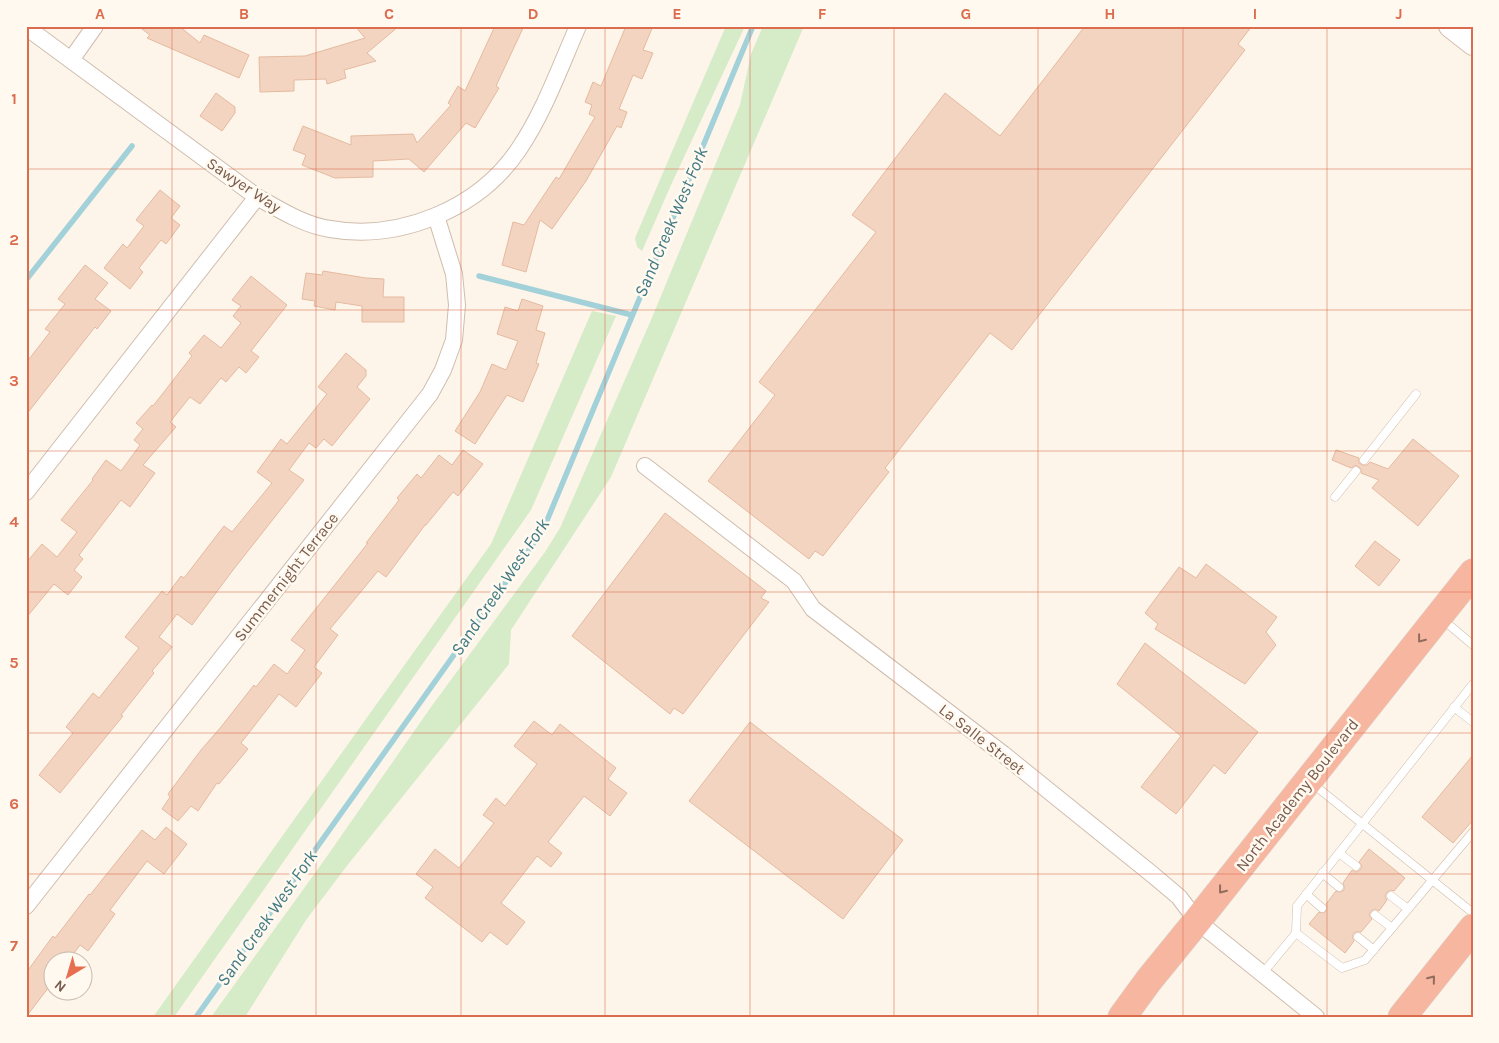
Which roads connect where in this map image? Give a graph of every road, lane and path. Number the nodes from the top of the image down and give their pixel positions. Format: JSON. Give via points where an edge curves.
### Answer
{"nodes":[{"id":1,"x":95,"y":26,"type":"edge"},
{"id":2,"x":578,"y":26,"type":"edge"},
{"id":3,"x":1450,"y":26,"type":"edge"},
{"id":4,"x":26,"y":27,"type":"edge"},
{"id":5,"x":1473,"y":44,"type":"edge"},
{"id":6,"x":71,"y":60,"type":"junction"},
{"id":7,"x":257,"y":197,"type":"junction"},
{"id":8,"x":436,"y":216,"type":"junction"},
{"id":9,"x":1416,"y":394,"type":"dead end"},
{"id":10,"x":1364,"y":460,"type":"dead end"},
{"id":11,"x":645,"y":466,"type":"dead end"},
{"id":12,"x":1356,"y":470,"type":"dead end"},
{"id":13,"x":26,"y":492,"type":"edge"},
{"id":14,"x":1335,"y":497,"type":"dead end"},
{"id":15,"x":1473,"y":573,"type":"edge"},
{"id":16,"x":1438,"y":617,"type":"junction"},
{"id":17,"x":1473,"y":645,"type":"edge"},
{"id":18,"x":1473,"y":684,"type":"edge"},
{"id":19,"x":1454,"y":707,"type":"junction"},
{"id":20,"x":1473,"y":722,"type":"edge"},
{"id":21,"x":1309,"y":780,"type":"junction"},
{"id":22,"x":1363,"y":822,"type":"junction"},
{"id":23,"x":1473,"y":832,"type":"edge"},
{"id":24,"x":1339,"y":853,"type":"junction"},
{"id":25,"x":1356,"y":866,"type":"dead end"},
{"id":26,"x":1322,"y":873,"type":"junction"},
{"id":27,"x":1432,"y":880,"type":"junction"},
{"id":28,"x":1339,"y":887,"type":"dead end"},
{"id":29,"x":1306,"y":894,"type":"junction"},
{"id":30,"x":1391,"y":896,"type":"dead end"},
{"id":31,"x":26,"y":906,"type":"edge"},
{"id":32,"x":1322,"y":908,"type":"dead end"},
{"id":33,"x":1408,"y":909,"type":"junction"},
{"id":34,"x":1473,"y":913,"type":"edge"},
{"id":35,"x":1375,"y":915,"type":"dead end"},
{"id":36,"x":1197,"y":921,"type":"junction"},
{"id":37,"x":1392,"y":928,"type":"junction"},
{"id":38,"x":1473,"y":928,"type":"edge"},
{"id":39,"x":1296,"y":933,"type":"junction"},
{"id":40,"x":1358,"y":937,"type":"dead end"},
{"id":41,"x":1374,"y":950,"type":"junction"},
{"id":42,"x":1263,"y":973,"type":"junction"},
{"id":43,"x":1122,"y":1017,"type":"edge"},
{"id":44,"x":1316,"y":1017,"type":"edge"},
{"id":45,"x":1402,"y":1017,"type":"edge"}],
"edges":[{"from":1,"to":6,"type":"street"},
{"from":2,"to":8,"type":"street","name":"Sawyer Way","via":[[538,116],[518,150],[498,174],[471,197]]},
{"from":3,"to":5,"type":"main road"},
{"from":4,"to":6,"type":"street","name":"Sawyer Way"},
{"from":6,"to":7,"type":"street","name":"Sawyer Way"},
{"from":7,"to":8,"type":"street","name":"Sawyer Way","via":[[293,217],[328,229],[362,232],[396,229]]},
{"from":7,"to":13,"type":"street"},
{"from":8,"to":31,"type":"street","name":"Summernight Terrace","via":[[454,274],[457,305],[454,340],[430,394]]},
{"from":9,"to":10,"type":"lane"},
{"from":11,"to":36,"type":"street","name":"La Salle Street","via":[[794,581],[812,609],[1002,754],[1153,875],[1179,897]]},
{"from":12,"to":14,"type":"lane"},
{"from":15,"to":16,"type":"highway","name":"North Academy Boulevard"},
{"from":16,"to":17,"type":"lane"},
{"from":16,"to":21,"type":"highway","name":"North Academy Boulevard","one_way":true},
{"from":18,"to":19,"type":"lane"},
{"from":19,"to":20,"type":"lane"},
{"from":19,"to":22,"type":"lane"},
{"from":21,"to":22,"type":"lane"},
{"from":21,"to":36,"type":"highway","name":"North Academy Boulevard","one_way":true},
{"from":22,"to":24,"type":"lane"},
{"from":22,"to":27,"type":"lane"},
{"from":23,"to":27,"type":"lane"},
{"from":24,"to":25,"type":"lane"},
{"from":24,"to":26,"type":"lane"},
{"from":26,"to":28,"type":"lane"},
{"from":26,"to":29,"type":"lane"},
{"from":27,"to":33,"type":"lane"},
{"from":27,"to":34,"type":"lane"},
{"from":29,"to":32,"type":"lane"},
{"from":29,"to":39,"type":"lane","via":[[1297,906]]},
{"from":30,"to":33,"type":"lane"},
{"from":33,"to":37,"type":"lane"},
{"from":35,"to":37,"type":"lane"},
{"from":36,"to":42,"type":"street","name":"La Salle Street"},
{"from":36,"to":43,"type":"highway","name":"North Academy Boulevard"},
{"from":37,"to":41,"type":"lane"},
{"from":45,"to":38,"type":"highway","one_way":true},
{"from":39,"to":41,"type":"lane","via":[[1342,968],[1365,960]]},
{"from":39,"to":42,"type":"lane"},
{"from":40,"to":41,"type":"lane"},
{"from":42,"to":44,"type":"street","name":"La Salle Street"}]}
